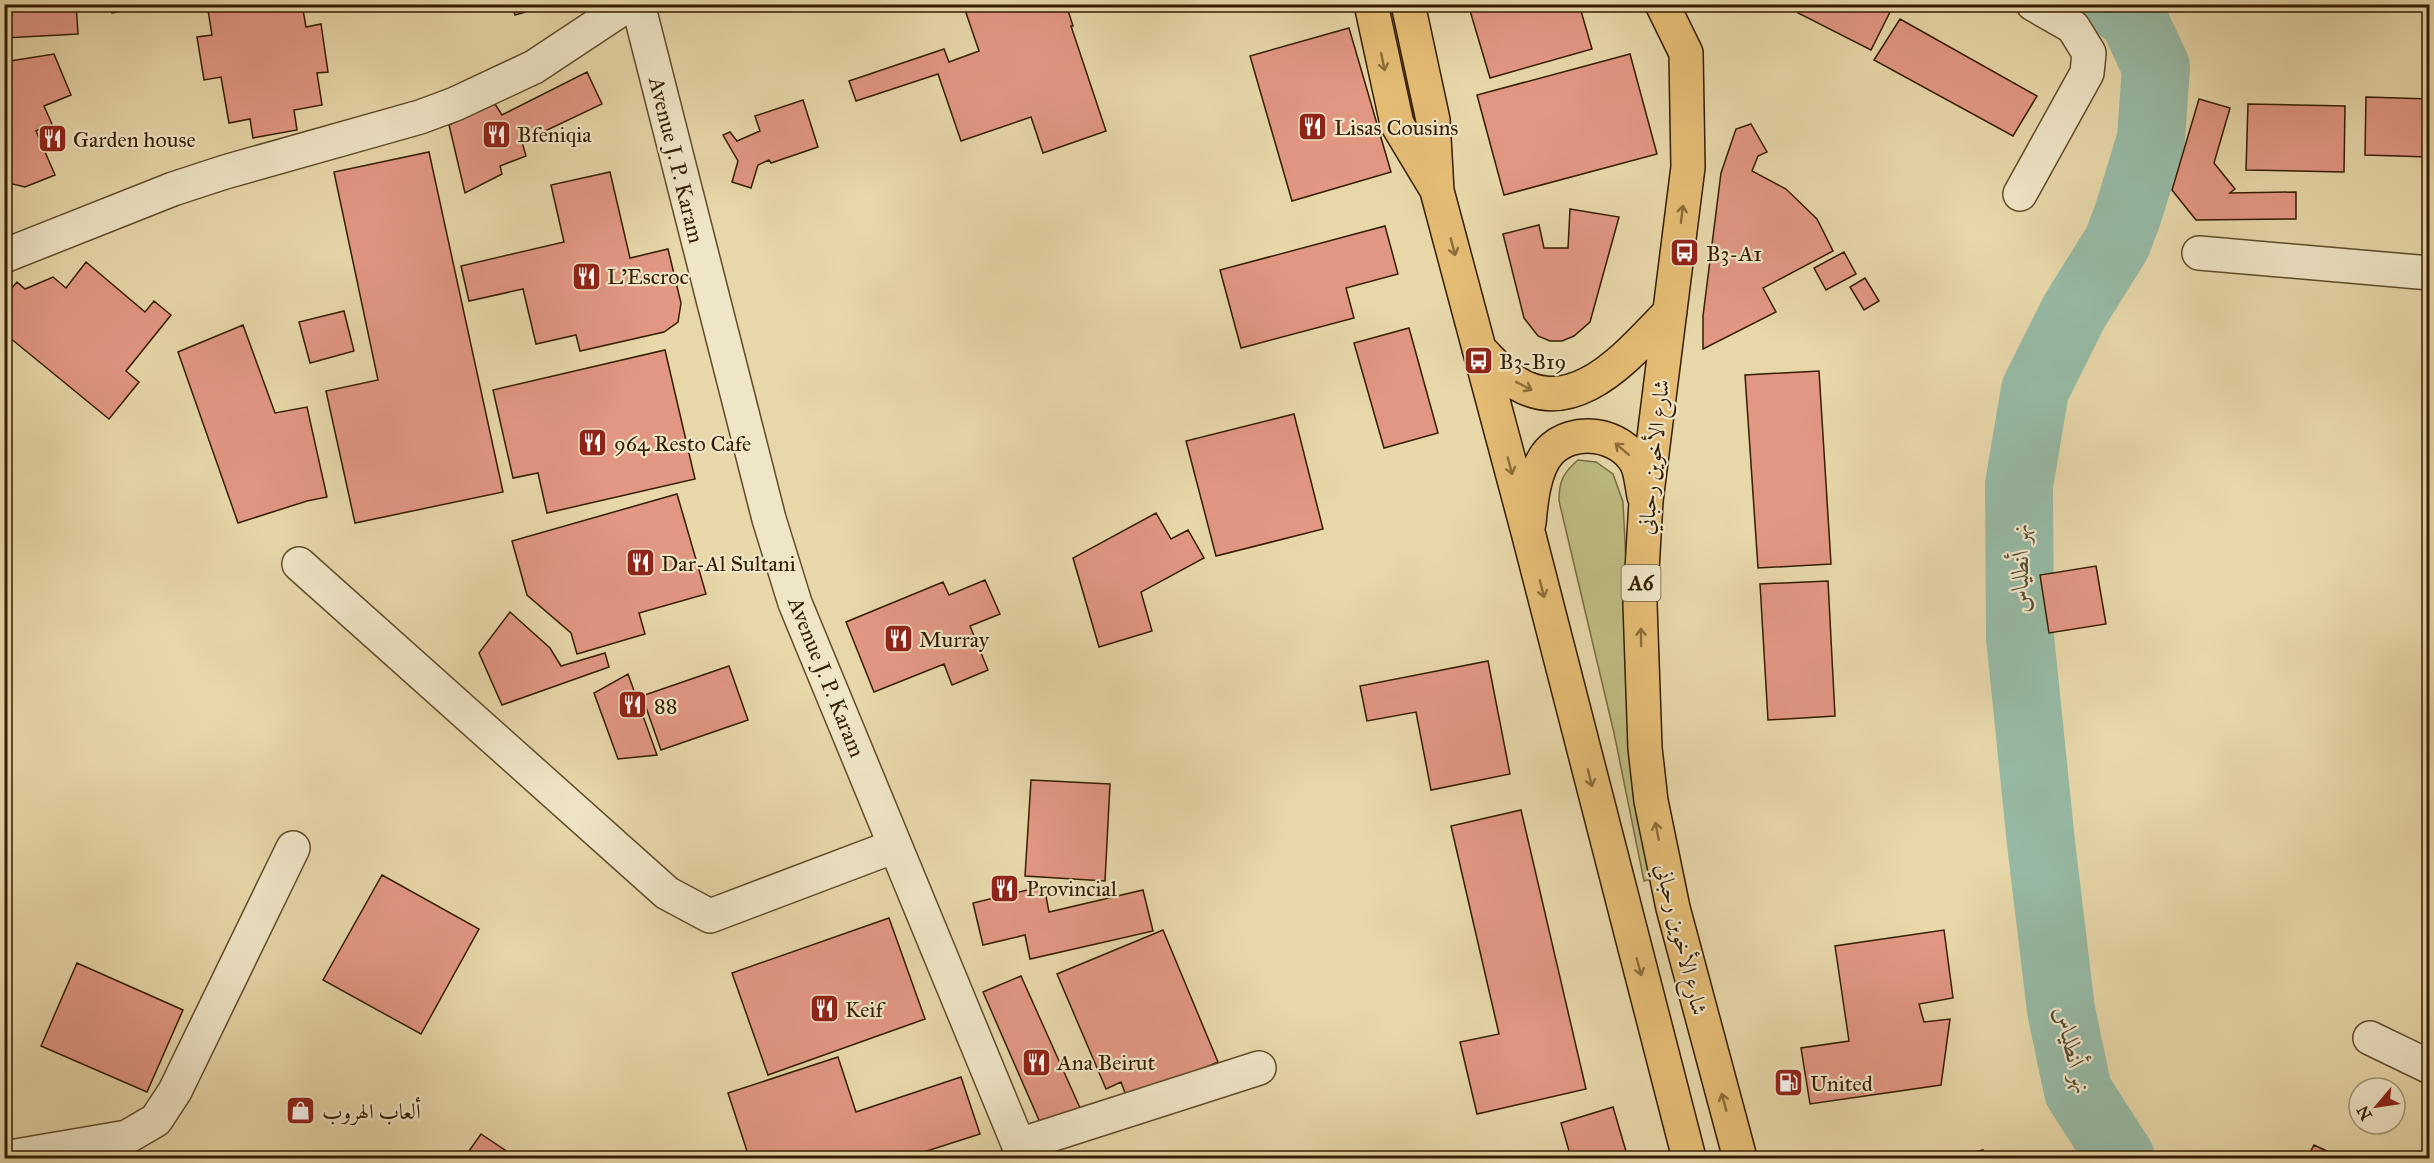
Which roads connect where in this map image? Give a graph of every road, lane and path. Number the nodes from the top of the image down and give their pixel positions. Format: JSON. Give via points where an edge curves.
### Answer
{"nodes":[{"id":1,"x":629,"y":4,"type":"edge"},
{"id":2,"x":638,"y":4,"type":"edge"},
{"id":3,"x":1371,"y":4,"type":"edge"},
{"id":4,"x":1408,"y":4,"type":"edge"},
{"id":5,"x":1662,"y":4,"type":"edge"},
{"id":6,"x":2033,"y":4,"type":"edge"},
{"id":7,"x":1437,"y":191,"type":"junction"},
{"id":8,"x":2020,"y":194,"type":"dead end"},
{"id":9,"x":2199,"y":253,"type":"dead end"},
{"id":10,"x":4,"y":256,"type":"edge"},
{"id":11,"x":2430,"y":273,"type":"edge"},
{"id":12,"x":1670,"y":312,"type":"junction"},
{"id":13,"x":1479,"y":349,"type":"junction"},
{"id":14,"x":1646,"y":501,"type":"junction"},
{"id":15,"x":1528,"y":532,"type":"junction"},
{"id":16,"x":299,"y":564,"type":"dead end"},
{"id":17,"x":895,"y":846,"type":"junction"},
{"id":18,"x":293,"y":848,"type":"dead end"},
{"id":19,"x":2370,"y":1038,"type":"dead end"},
{"id":20,"x":2430,"y":1067,"type":"edge"},
{"id":21,"x":1259,"y":1068,"type":"dead end"},
{"id":22,"x":1021,"y":1152,"type":"edge"},
{"id":23,"x":4,"y":1158,"type":"edge"},
{"id":24,"x":1689,"y":1158,"type":"edge"},
{"id":25,"x":1740,"y":1158,"type":"edge"}],
"edges":[{"from":1,"to":10,"type":"street","via":[[534,67],[455,104],[173,189]]},
{"from":2,"to":17,"type":"street","name":"Avenue J. P. Karam","via":[[769,519],[795,603]]},
{"from":3,"to":7,"type":"highway","one_way":true,"via":[[1397,124]]},
{"from":4,"to":7,"type":"highway","via":[[1433,120]]},
{"from":12,"to":5,"type":"highway","name":"شارع الأخوين رحباني","number":"A6","one_way":true,"via":[[1688,167],[1688,100],[1686,53]]},
{"from":6,"to":8,"type":"street","via":[[2073,27],[2089,52],[2087,73]]},
{"from":7,"to":13,"type":"highway","one_way":true},
{"from":9,"to":11,"type":"street"},
{"from":13,"to":12,"type":"highway","one_way":true,"via":[[1506,376],[1527,388],[1560,393],[1593,382],[1612,370]]},
{"from":12,"to":14,"type":"highway","name":"شارع الأخوين رحباني","number":"A6"},
{"from":13,"to":15,"type":"highway","one_way":true},
{"from":14,"to":15,"type":"highway","one_way":true,"via":[[1637,464],[1617,444],[1603,437],[1570,438],[1548,453],[1543,462]]},
{"from":25,"to":14,"type":"highway","name":"شارع الأخوين رحباني","number":"A6","one_way":true,"via":[[1685,958],[1651,801],[1645,748],[1640,604]]},
{"from":15,"to":24,"type":"highway","one_way":true},
{"from":16,"to":17,"type":"street","via":[[667,893],[710,916]]},
{"from":17,"to":22,"type":"street","name":"Avenue J. P. Karam"},
{"from":18,"to":23,"type":"street","via":[[175,1091],[156,1120],[127,1137]]},
{"from":19,"to":20,"type":"street"},
{"from":21,"to":22,"type":"street"}]}
